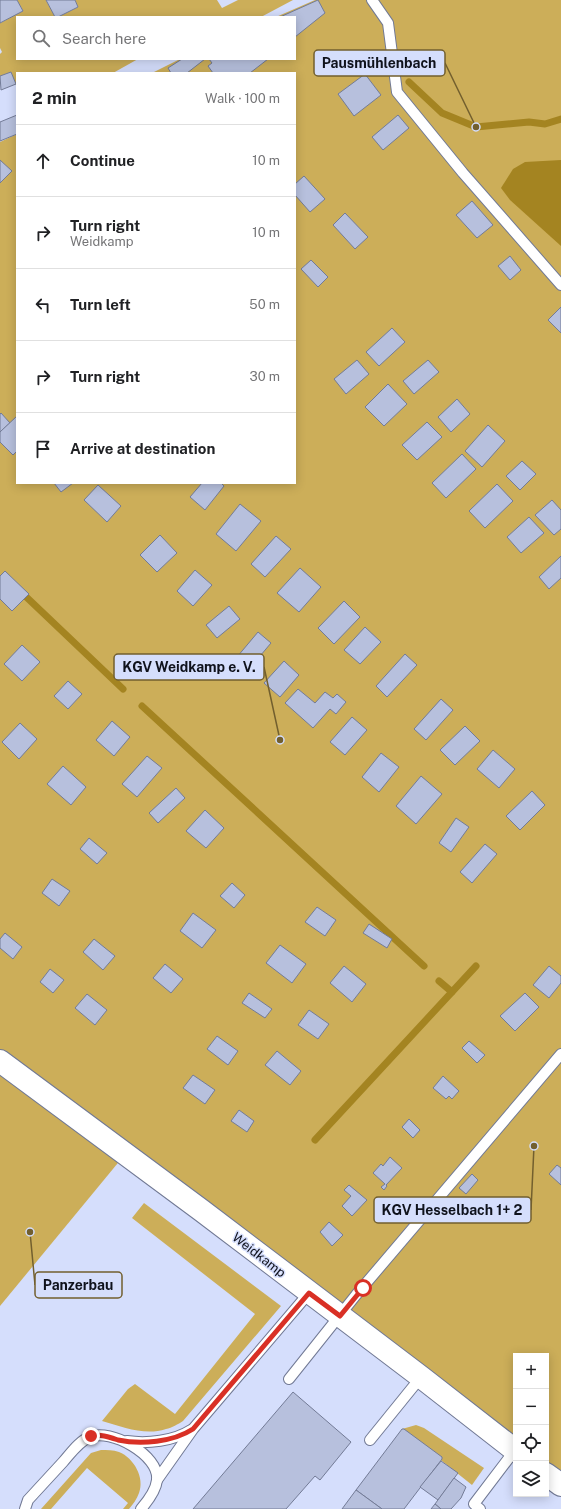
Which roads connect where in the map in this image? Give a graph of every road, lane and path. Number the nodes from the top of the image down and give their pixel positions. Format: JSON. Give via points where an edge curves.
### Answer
{"nodes":[{"id":1,"x":372,"y":0,"type":"edge"},
{"id":2,"x":561,"y":285,"type":"edge"},
{"id":3,"x":561,"y":1054,"type":"edge"},
{"id":4,"x":0,"y":1061,"type":"edge"},
{"id":5,"x":309,"y":1293,"type":"junction"},
{"id":6,"x":340,"y":1316,"type":"junction"},
{"id":7,"x":421,"y":1377,"type":"junction"},
{"id":8,"x":289,"y":1379,"type":"dead end"},
{"id":9,"x":193,"y":1429,"type":"junction"},
{"id":10,"x":118,"y":1440,"type":"junction"},
{"id":11,"x":370,"y":1440,"type":"dead end"},
{"id":12,"x":513,"y":1449,"type":"edge"},
{"id":13,"x":513,"y":1454,"type":"edge"},
{"id":14,"x":549,"y":1476,"type":"edge"},
{"id":15,"x":157,"y":1480,"type":"junction"},
{"id":16,"x":561,"y":1485,"type":"edge"},
{"id":17,"x":25,"y":1509,"type":"edge"},
{"id":18,"x":141,"y":1509,"type":"edge"},
{"id":19,"x":480,"y":1509,"type":"edge"}],
"edges":[{"from":1,"to":2,"type":"lane","via":[[388,23],[397,92],[463,173]]},
{"from":3,"to":6,"type":"lane"},
{"from":4,"to":5,"type":"street","name":"Weidkamp"},
{"from":5,"to":6,"type":"street","name":"Weidkamp"},
{"from":5,"to":9,"type":"lane"},
{"from":6,"to":7,"type":"street","name":"Weidkamp"},
{"from":6,"to":8,"type":"lane"},
{"from":7,"to":11,"type":"lane"},
{"from":7,"to":12,"type":"street","name":"Weidkamp"},
{"from":9,"to":10,"type":"lane","via":[[169,1439],[145,1442]]},
{"from":9,"to":15,"type":"lane"},
{"from":10,"to":15,"type":"lane","via":[[137,1448],[150,1459]]},
{"from":10,"to":17,"type":"lane","via":[[96,1435],[85,1440],[28,1500]]},
{"from":13,"to":19,"type":"lane","via":[[474,1504]]},
{"from":14,"to":16,"type":"street"},
{"from":15,"to":18,"type":"lane"}]}
